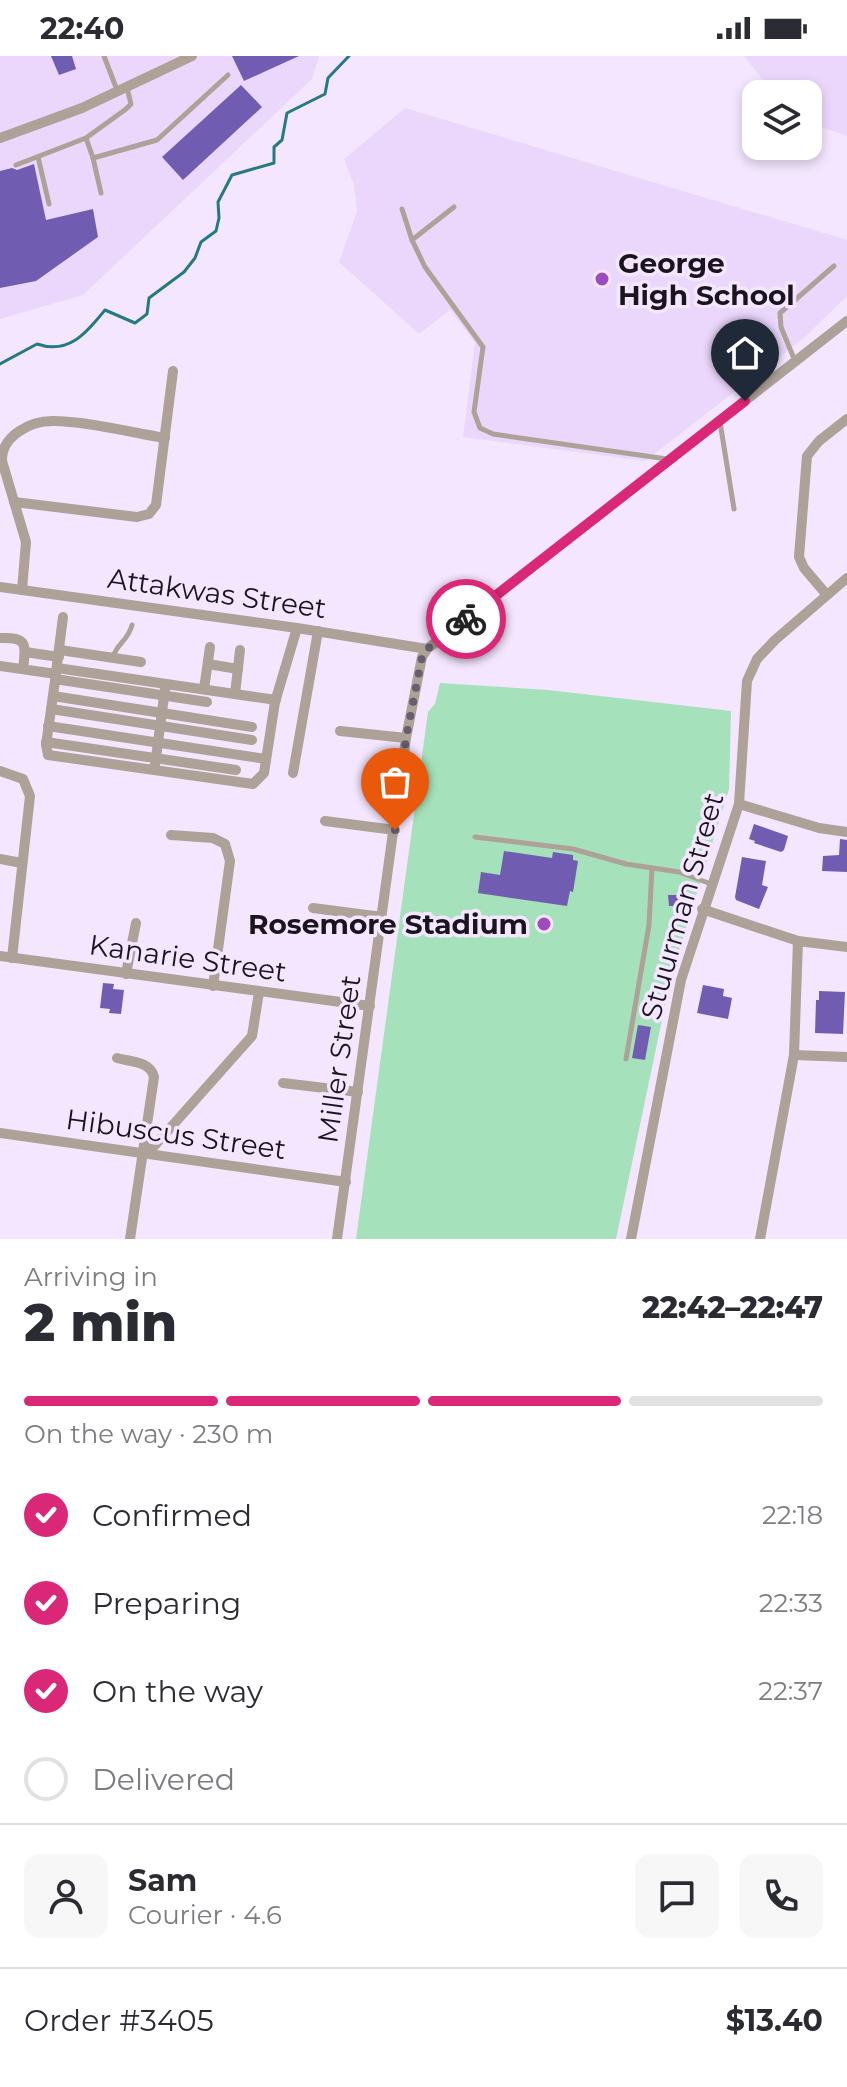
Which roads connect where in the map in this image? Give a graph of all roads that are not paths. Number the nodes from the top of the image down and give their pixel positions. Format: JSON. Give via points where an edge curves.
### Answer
{"nodes":[{"id":1,"x":104,"y":56,"type":"edge"},
{"id":2,"x":192,"y":56,"type":"edge"},
{"id":3,"x":228,"y":75,"type":"dead end"},
{"id":4,"x":122,"y":89,"type":"junction"},
{"id":5,"x":0,"y":138,"type":"edge"},
{"id":6,"x":86,"y":138,"type":"junction"},
{"id":7,"x":38,"y":157,"type":"junction"},
{"id":8,"x":93,"y":158,"type":"junction"},
{"id":9,"x":16,"y":165,"type":"dead end"},
{"id":10,"x":101,"y":193,"type":"dead end"},
{"id":11,"x":49,"y":204,"type":"dead end"},
{"id":12,"x":454,"y":207,"type":"dead end"},
{"id":13,"x":402,"y":209,"type":"dead end"},
{"id":14,"x":412,"y":240,"type":"junction"},
{"id":15,"x":834,"y":266,"type":"dead end"},
{"id":16,"x":847,"y":321,"type":"edge"},
{"id":17,"x":795,"y":362,"type":"junction"},
{"id":18,"x":173,"y":371,"type":"dead end"},
{"id":19,"x":847,"y":419,"type":"edge"},
{"id":20,"x":720,"y":421,"type":"junction"},
{"id":21,"x":165,"y":438,"type":"junction"},
{"id":22,"x":670,"y":460,"type":"junction"},
{"id":23,"x":14,"y":502,"type":"junction"},
{"id":24,"x":734,"y":509,"type":"dead end"},
{"id":25,"x":847,"y":578,"type":"edge"},
{"id":26,"x":0,"y":587,"type":"edge"},
{"id":27,"x":22,"y":590,"type":"junction"},
{"id":28,"x":826,"y":594,"type":"junction"},
{"id":29,"x":63,"y":617,"type":"dead end"},
{"id":30,"x":132,"y":625,"type":"dead end"},
{"id":31,"x":297,"y":628,"type":"junction"},
{"id":32,"x":318,"y":631,"type":"junction"},
{"id":33,"x":0,"y":638,"type":"edge"},
{"id":34,"x":210,"y":647,"type":"dead end"},
{"id":35,"x":427,"y":649,"type":"junction"},
{"id":36,"x":240,"y":650,"type":"dead end"},
{"id":37,"x":25,"y":652,"type":"junction"},
{"id":38,"x":112,"y":658,"type":"junction"},
{"id":39,"x":141,"y":662,"type":"dead end"},
{"id":40,"x":208,"y":664,"type":"junction"},
{"id":41,"x":0,"y":666,"type":"edge"},
{"id":42,"x":58,"y":666,"type":"junction"},
{"id":43,"x":23,"y":669,"type":"junction"},
{"id":44,"x":238,"y":669,"type":"junction"},
{"id":45,"x":110,"y":676,"type":"junction"},
{"id":46,"x":166,"y":683,"type":"junction"},
{"id":47,"x":204,"y":689,"type":"junction"},
{"id":48,"x":235,"y":694,"type":"junction"},
{"id":49,"x":53,"y":696,"type":"junction"},
{"id":50,"x":164,"y":696,"type":"junction"},
{"id":51,"x":276,"y":700,"type":"junction"},
{"id":52,"x":207,"y":702,"type":"dead end"},
{"id":53,"x":51,"y":709,"type":"junction"},
{"id":54,"x":162,"y":714,"type":"junction"},
{"id":55,"x":213,"y":721,"type":"junction"},
{"id":56,"x":48,"y":726,"type":"junction"},
{"id":57,"x":160,"y":726,"type":"junction"},
{"id":58,"x":252,"y":727,"type":"dead end"},
{"id":59,"x":340,"y":731,"type":"dead end"},
{"id":60,"x":211,"y":733,"type":"junction"},
{"id":61,"x":406,"y":738,"type":"junction"},
{"id":62,"x":252,"y":740,"type":"dead end"},
{"id":63,"x":46,"y":742,"type":"junction"},
{"id":64,"x":158,"y":743,"type":"junction"},
{"id":65,"x":193,"y":748,"type":"junction"},
{"id":66,"x":209,"y":750,"type":"junction"},
{"id":67,"x":156,"y":758,"type":"junction"},
{"id":68,"x":266,"y":759,"type":"junction"},
{"id":69,"x":191,"y":763,"type":"junction"},
{"id":70,"x":236,"y":770,"type":"dead end"},
{"id":71,"x":0,"y":771,"type":"edge"},
{"id":72,"x":155,"y":771,"type":"junction"},
{"id":73,"x":293,"y":773,"type":"dead end"},
{"id":74,"x":189,"y":776,"type":"junction"},
{"id":75,"x":739,"y":804,"type":"junction"},
{"id":76,"x":325,"y":821,"type":"dead end"},
{"id":77,"x":395,"y":830,"type":"junction"},
{"id":78,"x":847,"y":832,"type":"edge"},
{"id":79,"x":171,"y":835,"type":"dead end"},
{"id":80,"x":475,"y":837,"type":"dead end"},
{"id":81,"x":0,"y":859,"type":"edge"},
{"id":82,"x":22,"y":863,"type":"junction"},
{"id":83,"x":652,"y":868,"type":"junction"},
{"id":84,"x":711,"y":884,"type":"junction"},
{"id":85,"x":313,"y":908,"type":"dead end"},
{"id":86,"x":702,"y":909,"type":"junction"},
{"id":87,"x":382,"y":917,"type":"junction"},
{"id":88,"x":136,"y":923,"type":"dead end"},
{"id":89,"x":798,"y":941,"type":"junction"},
{"id":90,"x":847,"y":947,"type":"edge"},
{"id":91,"x":0,"y":956,"type":"edge"},
{"id":92,"x":12,"y":958,"type":"junction"},
{"id":93,"x":126,"y":974,"type":"junction"},
{"id":94,"x":213,"y":986,"type":"junction"},
{"id":95,"x":259,"y":992,"type":"junction"},
{"id":96,"x":370,"y":1006,"type":"junction"},
{"id":97,"x":794,"y":1055,"type":"junction"},
{"id":98,"x":847,"y":1057,"type":"edge"},
{"id":99,"x":117,"y":1058,"type":"dead end"},
{"id":100,"x":626,"y":1059,"type":"dead end"},
{"id":101,"x":283,"y":1083,"type":"dead end"},
{"id":102,"x":358,"y":1092,"type":"junction"},
{"id":103,"x":0,"y":1133,"type":"edge"},
{"id":104,"x":146,"y":1153,"type":"junction"},
{"id":105,"x":346,"y":1182,"type":"junction"},
{"id":106,"x":130,"y":1239,"type":"edge"},
{"id":107,"x":337,"y":1239,"type":"edge"},
{"id":108,"x":631,"y":1239,"type":"edge"},
{"id":109,"x":760,"y":1239,"type":"edge"}],
"edges":[{"from":1,"to":4,"type":"lane"},
{"from":2,"to":4,"type":"street"},
{"from":3,"to":8,"type":"lane","via":[[157,140]]},
{"from":4,"to":5,"type":"street"},
{"from":4,"to":6,"type":"lane","via":[[131,104]]},
{"from":6,"to":7,"type":"lane"},
{"from":6,"to":8,"type":"lane"},
{"from":7,"to":9,"type":"lane"},
{"from":7,"to":11,"type":"lane"},
{"from":8,"to":10,"type":"lane"},
{"from":12,"to":14,"type":"lane"},
{"from":13,"to":14,"type":"lane"},
{"from":14,"to":22,"type":"lane","via":[[425,267],[483,347],[474,412],[480,428]]},
{"from":15,"to":17,"type":"lane","via":[[780,313]]},
{"from":16,"to":17,"type":"street"},
{"from":17,"to":20,"type":"street"},
{"from":18,"to":21,"type":"street"},
{"from":19,"to":28,"type":"street","via":[[811,448],[805,463],[799,557]]},
{"from":20,"to":22,"type":"street"},
{"from":20,"to":24,"type":"lane"},
{"from":21,"to":23,"type":"street","via":[[156,505],[144,516]]},
{"from":21,"to":23,"type":"street","via":[[55,421],[26,428],[2,451]]},
{"from":22,"to":35,"type":"street"},
{"from":23,"to":27,"type":"street","via":[[26,542]]},
{"from":25,"to":28,"type":"street","name":"Stuurman Street"},
{"from":26,"to":27,"type":"street","name":"Attakwas Street"},
{"from":27,"to":31,"type":"street","name":"Attakwas Street"},
{"from":28,"to":75,"type":"street","name":"Stuurman Street","via":[[751,669]]},
{"from":29,"to":42,"type":"street"},
{"from":30,"to":38,"type":"lane"},
{"from":31,"to":32,"type":"street","name":"Attakwas Street"},
{"from":31,"to":51,"type":"street"},
{"from":32,"to":35,"type":"street","name":"Attakwas Street"},
{"from":32,"to":73,"type":"street"},
{"from":33,"to":37,"type":"street","via":[[21,640]]},
{"from":34,"to":40,"type":"street"},
{"from":35,"to":61,"type":"street","name":"Miller Street"},
{"from":36,"to":44,"type":"street"},
{"from":37,"to":42,"type":"street"},
{"from":37,"to":43,"type":"street"},
{"from":38,"to":39,"type":"street"},
{"from":38,"to":42,"type":"street"},
{"from":38,"to":45,"type":"street"},
{"from":40,"to":44,"type":"street"},
{"from":40,"to":47,"type":"street"},
{"from":41,"to":43,"type":"street"},
{"from":42,"to":43,"type":"street"},
{"from":42,"to":45,"type":"street"},
{"from":42,"to":49,"type":"street"},
{"from":42,"to":50,"type":"street"},
{"from":44,"to":48,"type":"street"},
{"from":45,"to":46,"type":"street"},
{"from":46,"to":47,"type":"street"},
{"from":46,"to":50,"type":"street"},
{"from":47,"to":48,"type":"street"},
{"from":48,"to":51,"type":"street"},
{"from":49,"to":53,"type":"street"},
{"from":49,"to":54,"type":"street"},
{"from":50,"to":52,"type":"street"},
{"from":50,"to":54,"type":"street"},
{"from":51,"to":68,"type":"street"},
{"from":53,"to":56,"type":"street"},
{"from":53,"to":57,"type":"street"},
{"from":54,"to":55,"type":"street"},
{"from":54,"to":57,"type":"street"},
{"from":55,"to":58,"type":"street"},
{"from":55,"to":60,"type":"street"},
{"from":56,"to":63,"type":"street"},
{"from":56,"to":64,"type":"street"},
{"from":57,"to":60,"type":"street"},
{"from":57,"to":64,"type":"street"},
{"from":59,"to":61,"type":"street"},
{"from":60,"to":62,"type":"street"},
{"from":60,"to":66,"type":"street"},
{"from":61,"to":77,"type":"street","name":"Miller Street"},
{"from":63,"to":67,"type":"street"},
{"from":63,"to":72,"type":"street","via":[[47,754],[53,756]]},
{"from":64,"to":65,"type":"street"},
{"from":64,"to":67,"type":"street"},
{"from":65,"to":66,"type":"street"},
{"from":65,"to":69,"type":"street"},
{"from":66,"to":68,"type":"street"},
{"from":67,"to":69,"type":"street"},
{"from":67,"to":72,"type":"street"},
{"from":68,"to":74,"type":"street","via":[[261,778],[253,784]]},
{"from":69,"to":70,"type":"street"},
{"from":69,"to":74,"type":"street"},
{"from":71,"to":82,"type":"street","via":[[23,779],[29,789]]},
{"from":72,"to":74,"type":"street"},
{"from":75,"to":78,"type":"street"},
{"from":75,"to":84,"type":"street","name":"Stuurman Street"},
{"from":76,"to":77,"type":"street"},
{"from":77,"to":87,"type":"street","name":"Miller Street"},
{"from":79,"to":94,"type":"street","via":[[213,838],[228,851]]},
{"from":80,"to":83,"type":"lane","via":[[573,849]]},
{"from":81,"to":82,"type":"street"},
{"from":82,"to":92,"type":"street"},
{"from":83,"to":84,"type":"lane"},
{"from":83,"to":100,"type":"lane","via":[[649,925]]},
{"from":84,"to":86,"type":"street","name":"Stuurman Street"},
{"from":85,"to":87,"type":"street"},
{"from":86,"to":89,"type":"street"},
{"from":86,"to":108,"type":"street","name":"Stuurman Street","via":[[673,1013]]},
{"from":87,"to":96,"type":"street","name":"Miller Street"},
{"from":88,"to":93,"type":"street"},
{"from":89,"to":90,"type":"street"},
{"from":89,"to":97,"type":"street"},
{"from":91,"to":92,"type":"street","name":"Kanarie Street"},
{"from":92,"to":93,"type":"street","name":"Kanarie Street"},
{"from":93,"to":94,"type":"street","name":"Kanarie Street"},
{"from":94,"to":95,"type":"street","name":"Kanarie Street"},
{"from":95,"to":96,"type":"street","name":"Kanarie Street"},
{"from":95,"to":104,"type":"street","via":[[252,1036]]},
{"from":96,"to":102,"type":"street","name":"Miller Street"},
{"from":97,"to":98,"type":"street"},
{"from":97,"to":109,"type":"street"},
{"from":99,"to":104,"type":"street","via":[[153,1071]]},
{"from":101,"to":102,"type":"street"},
{"from":102,"to":105,"type":"street","name":"Miller Street"},
{"from":103,"to":104,"type":"street","name":"Hibuscus Street"},
{"from":104,"to":105,"type":"street","name":"Hibuscus Street"},
{"from":104,"to":106,"type":"street"},
{"from":105,"to":107,"type":"street","name":"Miller Street"}]}
